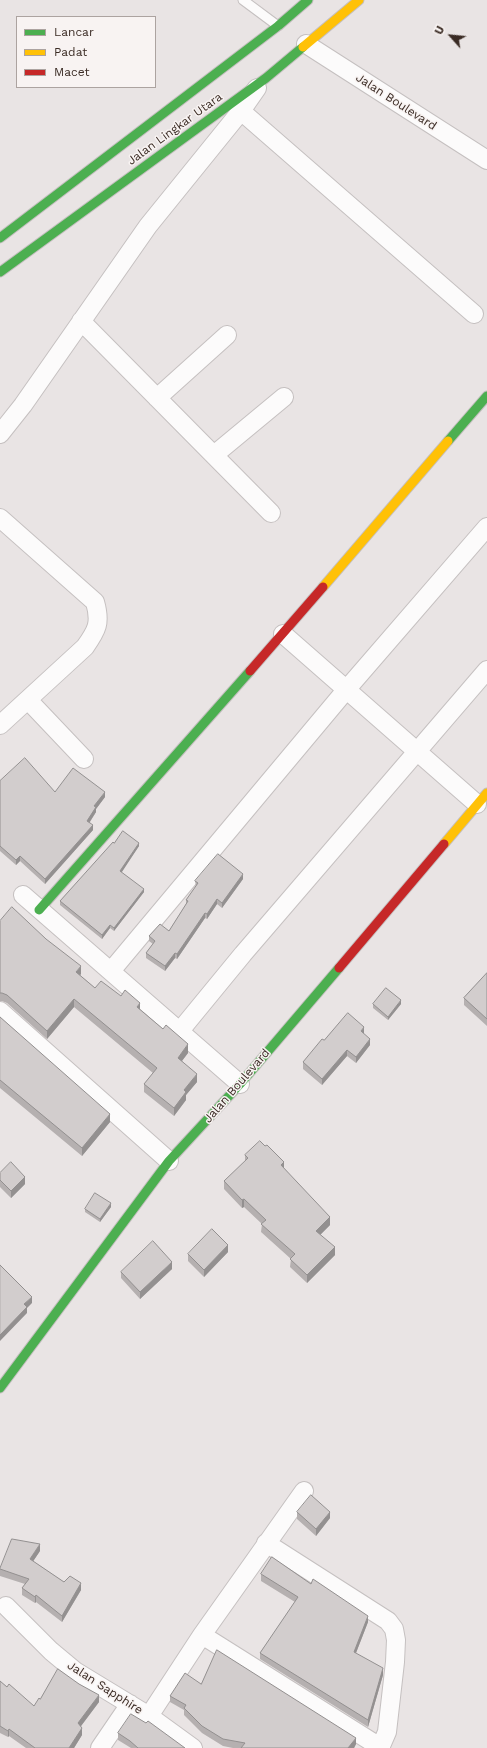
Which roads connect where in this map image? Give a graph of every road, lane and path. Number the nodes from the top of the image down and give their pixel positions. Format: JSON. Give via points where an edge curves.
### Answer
{"nodes":[{"id":1,"x":243,"y":0,"type":"edge"},
{"id":2,"x":359,"y":0,"type":"edge"},
{"id":3,"x":302,"y":3,"type":"edge"},
{"id":4,"x":278,"y":26,"type":"junction"},
{"id":5,"x":306,"y":44,"type":"junction"},
{"id":6,"x":266,"y":78,"type":"junction"},
{"id":7,"x":241,"y":111,"type":"junction"},
{"id":8,"x":487,"y":160,"type":"edge"},
{"id":9,"x":0,"y":238,"type":"edge"},
{"id":10,"x":0,"y":272,"type":"edge"},
{"id":11,"x":474,"y":314,"type":"dead end"},
{"id":12,"x":81,"y":321,"type":"junction"},
{"id":13,"x":227,"y":335,"type":"dead end"},
{"id":14,"x":487,"y":396,"type":"edge"},
{"id":15,"x":284,"y":397,"type":"dead end"},
{"id":16,"x":157,"y":398,"type":"junction"},
{"id":17,"x":0,"y":434,"type":"edge"},
{"id":18,"x":214,"y":455,"type":"junction"},
{"id":19,"x":271,"y":513,"type":"dead end"},
{"id":20,"x":0,"y":518,"type":"edge"},
{"id":21,"x":487,"y":527,"type":"edge"},
{"id":22,"x":283,"y":634,"type":"junction"},
{"id":23,"x":487,"y":670,"type":"edge"},
{"id":24,"x":346,"y":690,"type":"junction"},
{"id":25,"x":28,"y":700,"type":"junction"},
{"id":26,"x":0,"y":725,"type":"edge"},
{"id":27,"x":417,"y":752,"type":"junction"},
{"id":28,"x":84,"y":759,"type":"dead end"},
{"id":29,"x":482,"y":799,"type":"edge"},
{"id":30,"x":24,"y":895,"type":"dead end"},
{"id":31,"x":39,"y":910,"type":"junction"},
{"id":32,"x":111,"y":971,"type":"junction"},
{"id":33,"x":0,"y":1010,"type":"edge"},
{"id":34,"x":179,"y":1032,"type":"junction"},
{"id":35,"x":240,"y":1084,"type":"junction"},
{"id":36,"x":169,"y":1161,"type":"junction"},
{"id":37,"x":0,"y":1388,"type":"edge"},
{"id":38,"x":304,"y":1490,"type":"dead end"},
{"id":39,"x":266,"y":1543,"type":"junction"},
{"id":40,"x":6,"y":1606,"type":"dead end"},
{"id":41,"x":202,"y":1634,"type":"junction"},
{"id":42,"x":130,"y":1704,"type":"junction"},
{"id":43,"x":149,"y":1716,"type":"junction"},
{"id":44,"x":100,"y":1748,"type":"edge"},
{"id":45,"x":193,"y":1748,"type":"edge"},
{"id":46,"x":380,"y":1748,"type":"edge"}],
"edges":[{"from":1,"to":4,"type":"lane"},
{"from":2,"to":5,"type":"street","name":"Jalan Lingkar Utara"},
{"from":3,"to":4,"type":"street","name":"Jalan Lingkar Utara"},
{"from":4,"to":9,"type":"street","name":"Jalan Lingkar Utara","via":[[84,179]]},
{"from":5,"to":6,"type":"street","name":"Jalan Lingkar Utara"},
{"from":5,"to":8,"type":"street","name":"Jalan Boulevard"},
{"from":6,"to":7,"type":"street"},
{"from":6,"to":10,"type":"street","name":"Jalan Lingkar Utara","via":[[96,197]]},
{"from":7,"to":11,"type":"street"},
{"from":7,"to":12,"type":"street","via":[[148,226]]},
{"from":12,"to":16,"type":"street"},
{"from":12,"to":17,"type":"street"},
{"from":13,"to":16,"type":"street"},
{"from":14,"to":22,"type":"street"},
{"from":15,"to":18,"type":"street"},
{"from":16,"to":18,"type":"street"},
{"from":18,"to":19,"type":"street"},
{"from":20,"to":25,"type":"street","via":[[95,602],[99,616],[98,626],[85,647]]},
{"from":21,"to":24,"type":"street"},
{"from":22,"to":24,"type":"street"},
{"from":22,"to":31,"type":"street"},
{"from":23,"to":27,"type":"street"},
{"from":24,"to":27,"type":"street"},
{"from":24,"to":32,"type":"street"},
{"from":25,"to":26,"type":"street"},
{"from":25,"to":28,"type":"street"},
{"from":27,"to":29,"type":"street"},
{"from":27,"to":34,"type":"street"},
{"from":29,"to":35,"type":"street","name":"Jalan Boulevard"},
{"from":30,"to":31,"type":"street"},
{"from":31,"to":32,"type":"street"},
{"from":32,"to":34,"type":"street"},
{"from":33,"to":36,"type":"street"},
{"from":34,"to":35,"type":"street"},
{"from":35,"to":36,"type":"street","name":"Jalan Boulevard"},
{"from":36,"to":37,"type":"street","name":"Jalan Boulevard"},
{"from":38,"to":39,"type":"street"},
{"from":39,"to":41,"type":"street"},
{"from":39,"to":46,"type":"street","via":[[388,1621],[394,1629],[395,1662],[387,1732]]},
{"from":40,"to":42,"type":"street","name":"Jalan Sapphire","via":[[75,1671]]},
{"from":41,"to":43,"type":"street"},
{"from":41,"to":46,"type":"street"},
{"from":42,"to":43,"type":"street","name":"Jalan Sapphire"},
{"from":42,"to":44,"type":"street"},
{"from":43,"to":45,"type":"street","name":"Jalan Sapphire"}]}
